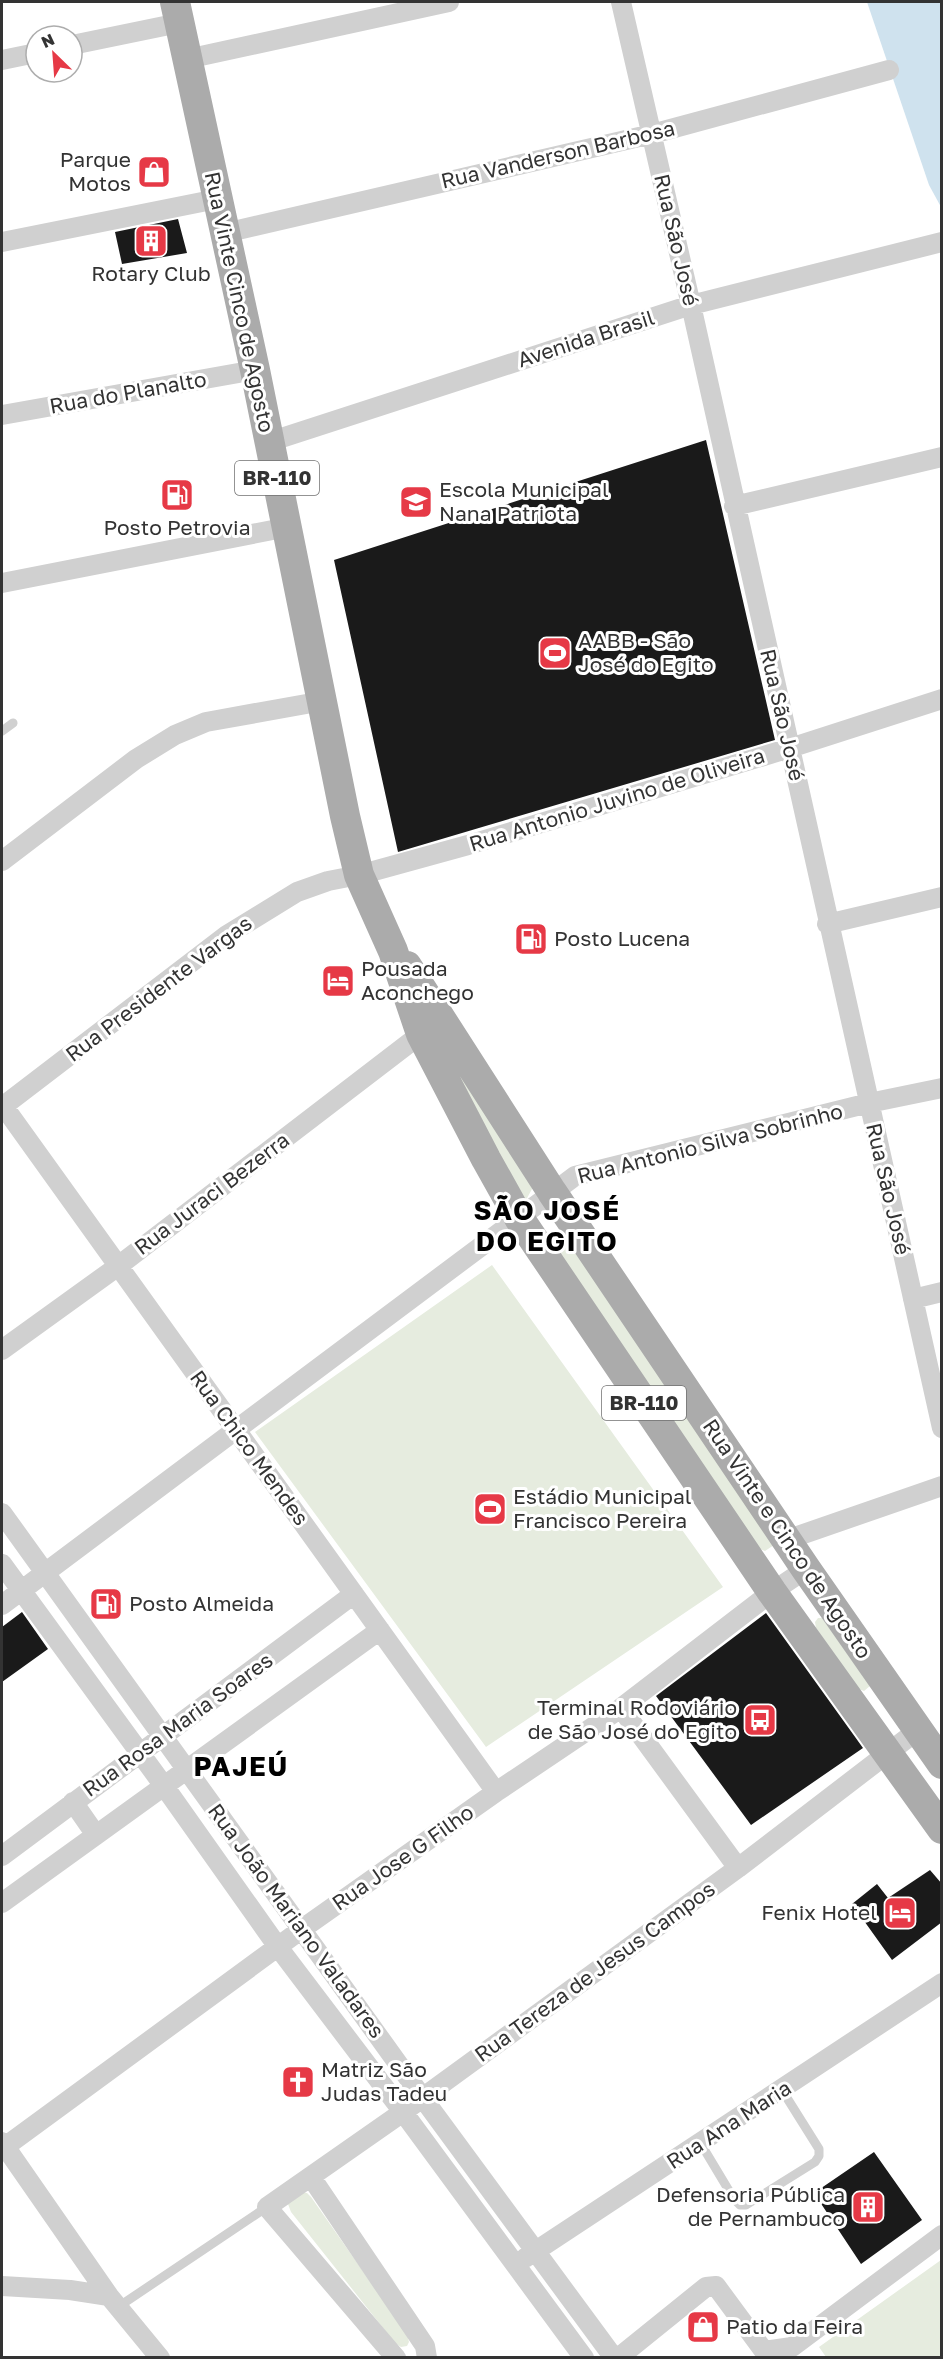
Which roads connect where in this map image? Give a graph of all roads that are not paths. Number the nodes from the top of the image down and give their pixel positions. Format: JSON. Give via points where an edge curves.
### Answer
{"nodes":[{"id":1,"x":449,"y":2,"type":"edge"},
{"id":2,"x":621,"y":2,"type":"edge"},
{"id":3,"x":177,"y":12,"type":"edge"},
{"id":4,"x":84,"y":41,"type":"edge"},
{"id":5,"x":24,"y":55,"type":"edge"},
{"id":6,"x":187,"y":59,"type":"junction"},
{"id":7,"x":2,"y":60,"type":"edge"},
{"id":8,"x":889,"y":70,"type":"dead end"},
{"id":9,"x":652,"y":134,"type":"junction"},
{"id":10,"x":217,"y":199,"type":"junction"},
{"id":11,"x":225,"y":233,"type":"junction"},
{"id":12,"x":2,"y":242,"type":"edge"},
{"id":13,"x":942,"y":242,"type":"edge"},
{"id":14,"x":691,"y":305,"type":"junction"},
{"id":15,"x":255,"y":370,"type":"junction"},
{"id":16,"x":2,"y":415,"type":"edge"},
{"id":17,"x":269,"y":442,"type":"junction"},
{"id":18,"x":942,"y":458,"type":"edge"},
{"id":19,"x":734,"y":506,"type":"junction"},
{"id":20,"x":288,"y":527,"type":"junction"},
{"id":21,"x":2,"y":583,"type":"edge"},
{"id":22,"x":942,"y":699,"type":"edge"},
{"id":23,"x":323,"y":701,"type":"junction"},
{"id":24,"x":13,"y":723,"type":"dead end"},
{"id":25,"x":2,"y":731,"type":"edge"},
{"id":26,"x":790,"y":748,"type":"junction"},
{"id":27,"x":2,"y":861,"type":"edge"},
{"id":28,"x":359,"y":874,"type":"junction"},
{"id":29,"x":942,"y":897,"type":"edge"},
{"id":30,"x":827,"y":924,"type":"junction"},
{"id":31,"x":393,"y":951,"type":"junction"},
{"id":32,"x":421,"y":1034,"type":"junction"},
{"id":33,"x":942,"y":1088,"type":"edge"},
{"id":34,"x":869,"y":1103,"type":"junction"},
{"id":35,"x":2,"y":1106,"type":"edge"},
{"id":36,"x":552,"y":1192,"type":"junction"},
{"id":37,"x":519,"y":1218,"type":"junction"},
{"id":38,"x":117,"y":1267,"type":"junction"},
{"id":39,"x":942,"y":1292,"type":"edge"},
{"id":40,"x":913,"y":1299,"type":"junction"},
{"id":41,"x":2,"y":1350,"type":"edge"},
{"id":42,"x":942,"y":1428,"type":"edge"},
{"id":43,"x":236,"y":1430,"type":"junction"},
{"id":44,"x":942,"y":1486,"type":"edge"},
{"id":45,"x":2,"y":1513,"type":"edge"},
{"id":46,"x":786,"y":1540,"type":"junction"},
{"id":47,"x":2,"y":1564,"type":"edge"},
{"id":48,"x":806,"y":1569,"type":"junction"},
{"id":49,"x":44,"y":1572,"type":"junction"},
{"id":50,"x":21,"y":1591,"type":"junction"},
{"id":51,"x":772,"y":1592,"type":"junction"},
{"id":52,"x":354,"y":1594,"type":"junction"},
{"id":53,"x":2,"y":1605,"type":"edge"},
{"id":54,"x":380,"y":1630,"type":"junction"},
{"id":55,"x":621,"y":1708,"type":"junction"},
{"id":56,"x":918,"y":1730,"type":"junction"},
{"id":57,"x":162,"y":1736,"type":"junction"},
{"id":58,"x":888,"y":1751,"type":"junction"},
{"id":59,"x":140,"y":1754,"type":"junction"},
{"id":60,"x":942,"y":1764,"type":"edge"},
{"id":61,"x":187,"y":1768,"type":"junction"},
{"id":62,"x":164,"y":1786,"type":"junction"},
{"id":63,"x":496,"y":1792,"type":"junction"},
{"id":64,"x":74,"y":1802,"type":"junction"},
{"id":65,"x":942,"y":1829,"type":"edge"},
{"id":66,"x":96,"y":1835,"type":"junction"},
{"id":67,"x":2,"y":1856,"type":"edge"},
{"id":68,"x":738,"y":1868,"type":"junction"},
{"id":69,"x":2,"y":1903,"type":"edge"},
{"id":70,"x":302,"y":1929,"type":"junction"},
{"id":71,"x":278,"y":1947,"type":"junction"},
{"id":72,"x":942,"y":1983,"type":"edge"},
{"id":73,"x":782,"y":2090,"type":"junction"},
{"id":74,"x":422,"y":2097,"type":"junction"},
{"id":75,"x":403,"y":2112,"type":"junction"},
{"id":76,"x":701,"y":2144,"type":"junction"},
{"id":77,"x":3,"y":2146,"type":"edge"},
{"id":78,"x":311,"y":2176,"type":"junction"},
{"id":79,"x":267,"y":2207,"type":"junction"},
{"id":80,"x":942,"y":2235,"type":"edge"},
{"id":81,"x":535,"y":2251,"type":"junction"},
{"id":82,"x":516,"y":2265,"type":"junction"},
{"id":83,"x":2,"y":2286,"type":"edge"},
{"id":84,"x":114,"y":2302,"type":"junction"},
{"id":85,"x":796,"y":2352,"type":"edge"},
{"id":86,"x":160,"y":2358,"type":"edge"},
{"id":87,"x":396,"y":2358,"type":"edge"},
{"id":88,"x":427,"y":2358,"type":"edge"},
{"id":89,"x":584,"y":2358,"type":"edge"},
{"id":90,"x":616,"y":2358,"type":"edge"}],
"edges":[{"from":1,"to":6,"type":"street"},
{"from":2,"to":9,"type":"street","name":"Rua São José"},
{"from":3,"to":4,"type":"street"},
{"from":3,"to":6,"type":"main road","name":"Rua Vinte Cinco de Agosto","number":"BR-110"},
{"from":5,"to":7,"type":"street"},
{"from":6,"to":10,"type":"main road","name":"Rua Vinte Cinco de Agosto","number":"BR-110"},
{"from":8,"to":9,"type":"street","name":"Rua Vanderson Barbosa"},
{"from":9,"to":11,"type":"street","name":"Rua Vanderson Barbosa"},
{"from":9,"to":14,"type":"street","name":"Rua São José"},
{"from":10,"to":11,"type":"main road","name":"Rua Vinte Cinco de Agosto","number":"BR-110"},
{"from":10,"to":12,"type":"street"},
{"from":11,"to":15,"type":"main road","name":"Rua Vinte Cinco de Agosto","number":"BR-110"},
{"from":13,"to":14,"type":"street","name":"Avenida Brasil"},
{"from":14,"to":17,"type":"street","name":"Avenida Brasil"},
{"from":14,"to":19,"type":"street","name":"Rua São José"},
{"from":15,"to":16,"type":"street","name":"Rua do Planalto"},
{"from":15,"to":17,"type":"main road","name":"Rua Vinte Cinco de Agosto","number":"BR-110"},
{"from":17,"to":20,"type":"main road","name":"Rua Vinte Cinco de Agosto","number":"BR-110"},
{"from":18,"to":19,"type":"street"},
{"from":19,"to":26,"type":"street","name":"Rua São José"},
{"from":20,"to":21,"type":"street"},
{"from":20,"to":23,"type":"main road","name":"Rua Vinte Cinco de Agosto","number":"BR-110"},
{"from":22,"to":26,"type":"street","name":"Rua Antonio Juvino de Oliveira"},
{"from":23,"to":27,"type":"street","via":[[206,722],[175,735],[136,759]]},
{"from":23,"to":28,"type":"main road","name":"Rua Vinte Cinco de Agosto","number":"BR-110"},
{"from":24,"to":25,"type":"lane"},
{"from":26,"to":28,"type":"street","name":"Rua Antonio Juvino de Oliveira"},
{"from":26,"to":30,"type":"street","name":"Rua São José"},
{"from":28,"to":31,"type":"main road","name":"Rua Vinte Cinco de Agosto","number":"BR-110"},
{"from":28,"to":35,"type":"street","name":"Rua Presidente Vargas","via":[[297,892],[226,935]]},
{"from":29,"to":30,"type":"street"},
{"from":30,"to":34,"type":"street","name":"Rua São José"},
{"from":31,"to":32,"type":"main road","name":"Rua Vinte e Cinco de Agosto","number":"BR-110"},
{"from":31,"to":36,"type":"main road","name":"Rua Vinte e Cinco de Agosto","number":"BR-110","via":[[411,970]]},
{"from":32,"to":37,"type":"main road","name":"Rua Vinte e Cinco de Agosto","number":"BR-110"},
{"from":32,"to":38,"type":"street","name":"Rua Juraci Bezerra"},
{"from":33,"to":34,"type":"street","name":"Rua Antonio Silva Sobrinho"},
{"from":34,"to":36,"type":"street","name":"Rua Antonio Silva Sobrinho","via":[[575,1176]]},
{"from":34,"to":40,"type":"street","name":"Rua São José"},
{"from":35,"to":38,"type":"street","name":"Rua Chico Mendes"},
{"from":36,"to":37,"type":"street","name":"Rua Antonio Silva Sobrinho"},
{"from":36,"to":46,"type":"main road","name":"Rua Vinte e Cinco de Agosto","number":"BR-110"},
{"from":37,"to":43,"type":"street","name":"Rua Antonio Silva Sobrinho"},
{"from":37,"to":51,"type":"main road","name":"Rua Vinte e Cinco de Agosto","number":"BR-110"},
{"from":38,"to":41,"type":"street","name":"Rua Juraci Bezerra"},
{"from":38,"to":43,"type":"street","name":"Rua Chico Mendes"},
{"from":39,"to":40,"type":"street"},
{"from":40,"to":42,"type":"street","name":"Rua São José"},
{"from":43,"to":49,"type":"street","name":"Rua Antonio Silva Sobrinho"},
{"from":43,"to":52,"type":"street","name":"Rua Chico Mendes"},
{"from":44,"to":46,"type":"street"},
{"from":45,"to":49,"type":"street","name":"Rua João Mariano Valadares"},
{"from":46,"to":48,"type":"main road","name":"Rua Vinte e Cinco de Agosto","number":"BR-110"},
{"from":47,"to":50,"type":"street","name":"Rua João Mariano Valadares"},
{"from":48,"to":51,"type":"street","name":"Rua Jose G Filho"},
{"from":48,"to":56,"type":"main road","name":"Rua Vinte e Cinco de Agosto","number":"BR-110"},
{"from":49,"to":50,"type":"street","name":"Rua Antonio Silva Sobrinho"},
{"from":49,"to":57,"type":"street","name":"Rua João Mariano Valadares"},
{"from":50,"to":53,"type":"street","name":"Rua Antonio Silva Sobrinho"},
{"from":50,"to":59,"type":"street","name":"Rua João Mariano Valadares"},
{"from":51,"to":55,"type":"street","name":"Rua Jose G Filho"},
{"from":51,"to":58,"type":"main road","name":"Rua Vinte e Cinco de Agosto","number":"BR-110"},
{"from":52,"to":54,"type":"street","name":"Rua Chico Mendes"},
{"from":52,"to":57,"type":"street","name":"Rua Rosa Maria Soares"},
{"from":54,"to":61,"type":"street","name":"Rua Rosa Maria Soares"},
{"from":54,"to":63,"type":"street","name":"Rua Chico Mendes"},
{"from":55,"to":63,"type":"street","name":"Rua Jose G Filho"},
{"from":55,"to":68,"type":"street"},
{"from":56,"to":58,"type":"street","name":"Rua Tereza de Jesus Campos"},
{"from":56,"to":60,"type":"main road","name":"Rua Vinte e Cinco de Agosto","number":"BR-110"},
{"from":57,"to":59,"type":"street","name":"Rua Rosa Maria Soares"},
{"from":57,"to":61,"type":"street","name":"Rua João Mariano Valadares"},
{"from":58,"to":65,"type":"main road","name":"Rua Vinte e Cinco de Agosto","number":"BR-110"},
{"from":58,"to":68,"type":"street","name":"Rua Tereza de Jesus Campos"},
{"from":59,"to":62,"type":"street","name":"Rua João Mariano Valadares"},
{"from":59,"to":64,"type":"street","name":"Rua Rosa Maria Soares"},
{"from":61,"to":62,"type":"street","name":"Rua Rosa Maria Soares"},
{"from":61,"to":70,"type":"street","name":"Rua João Mariano Valadares"},
{"from":62,"to":66,"type":"street","name":"Rua Rosa Maria Soares"},
{"from":62,"to":71,"type":"street","name":"Rua João Mariano Valadares"},
{"from":63,"to":70,"type":"street","name":"Rua Jose G Filho"},
{"from":64,"to":66,"type":"street"},
{"from":64,"to":67,"type":"street","name":"Rua Rosa Maria Soares"},
{"from":66,"to":69,"type":"street","name":"Rua Rosa Maria Soares"},
{"from":68,"to":74,"type":"street","name":"Rua Tereza de Jesus Campos"},
{"from":70,"to":71,"type":"street","name":"Rua Jose G Filho"},
{"from":70,"to":74,"type":"street","name":"Rua João Mariano Valadares"},
{"from":71,"to":75,"type":"street","name":"Rua João Mariano Valadares"},
{"from":71,"to":77,"type":"street","name":"Rua Jose G Filho"},
{"from":72,"to":73,"type":"street","name":"Rua Ana Maria"},
{"from":73,"to":76,"type":"street","name":"Rua Ana Maria"},
{"from":73,"to":76,"type":"lane","via":[[819,2149],[815,2162],[740,2205]]},
{"from":74,"to":75,"type":"street","name":"Rua Tereza de Jesus Campos"},
{"from":74,"to":81,"type":"street","name":"Rua João Mariano Valadares"},
{"from":75,"to":78,"type":"street","name":"Rua Tereza de Jesus Campos"},
{"from":75,"to":82,"type":"street","name":"Rua João Mariano Valadares"},
{"from":76,"to":81,"type":"street","name":"Rua Ana Maria"},
{"from":77,"to":84,"type":"street"},
{"from":78,"to":79,"type":"street","name":"Rua Tereza de Jesus Campos"},
{"from":78,"to":88,"type":"street","via":[[425,2346]]},
{"from":79,"to":84,"type":"lane","name":"Rua Tereza de Jesus Campos"},
{"from":79,"to":87,"type":"street"},
{"from":80,"to":85,"type":"street"},
{"from":81,"to":82,"type":"street","name":"Rua Ana Maria"},
{"from":81,"to":90,"type":"street","name":"Rua João Mariano Valadares"},
{"from":82,"to":89,"type":"street","name":"Rua João Mariano Valadares"},
{"from":83,"to":84,"type":"street","via":[[70,2290]]},
{"from":84,"to":86,"type":"street"},
{"from":85,"to":90,"type":"street","via":[[764,2351],[716,2286],[706,2287]]}]}
